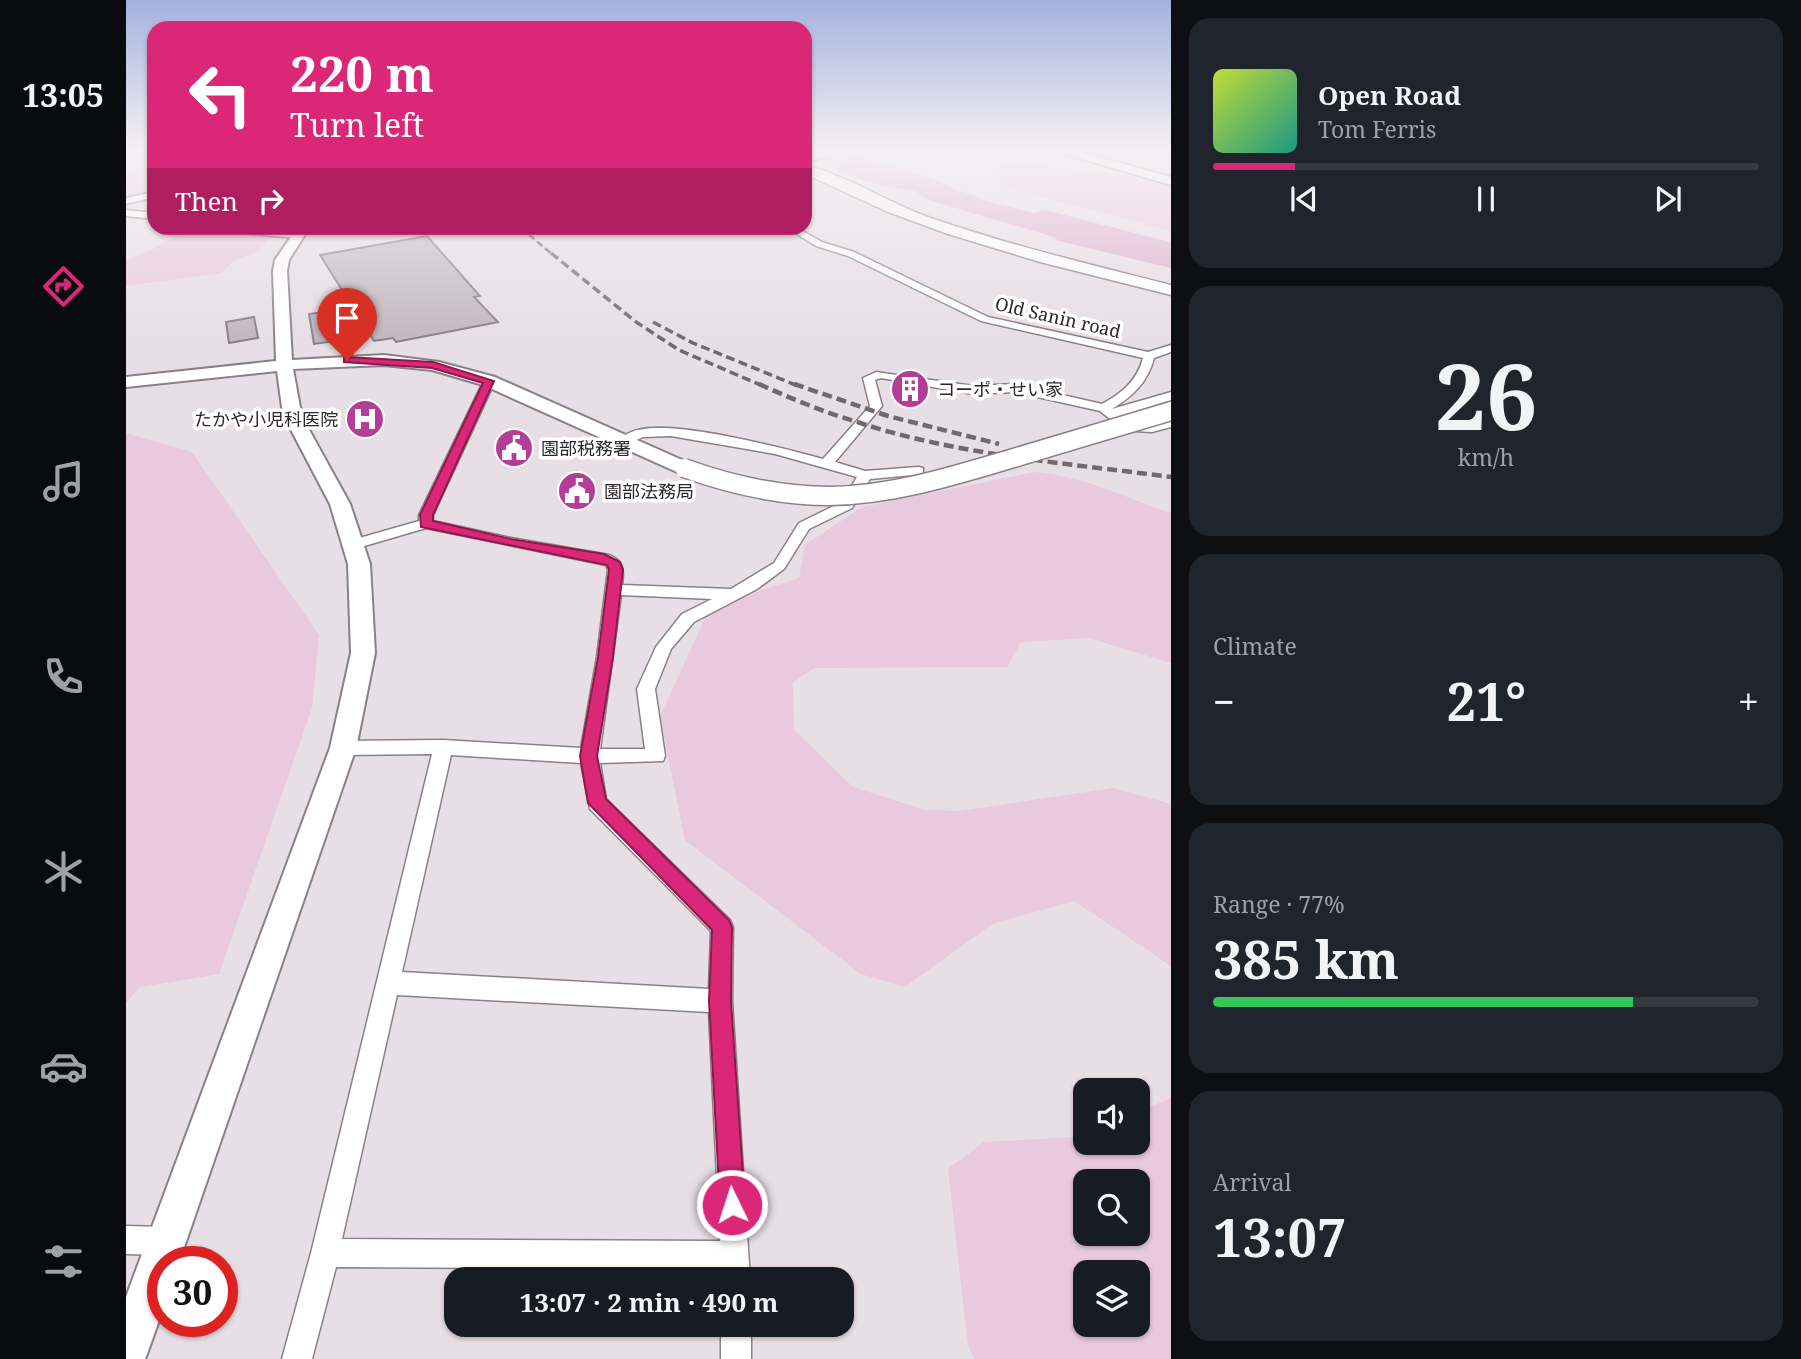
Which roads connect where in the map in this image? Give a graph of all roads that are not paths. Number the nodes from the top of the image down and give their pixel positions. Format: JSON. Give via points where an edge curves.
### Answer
{"nodes":[{"id":1,"x":908,"y":212,"type":"edge"},
{"id":2,"x":126,"y":214,"type":"edge"},
{"id":3,"x":147,"y":216,"type":"edge"},
{"id":4,"x":298,"y":235,"type":"edge"},
{"id":5,"x":803,"y":235,"type":"edge"},
{"id":6,"x":1171,"y":290,"type":"edge"},
{"id":7,"x":1171,"y":348,"type":"edge"},
{"id":8,"x":1149,"y":356,"type":"junction"},
{"id":9,"x":284,"y":365,"type":"junction"},
{"id":10,"x":489,"y":381,"type":"junction"},
{"id":11,"x":126,"y":382,"type":"edge"},
{"id":12,"x":1171,"y":396,"type":"edge"},
{"id":13,"x":1107,"y":411,"type":"junction"},
{"id":14,"x":1171,"y":411,"type":"edge"},
{"id":15,"x":1171,"y":424,"type":"edge"},
{"id":16,"x":623,"y":442,"type":"junction"},
{"id":17,"x":826,"y":464,"type":"junction"},
{"id":18,"x":918,"y":471,"type":"dead end"},
{"id":19,"x":866,"y":475,"type":"junction"},
{"id":20,"x":426,"y":524,"type":"junction"},
{"id":21,"x":354,"y":544,"type":"junction"},
{"id":22,"x":614,"y":590,"type":"junction"},
{"id":23,"x":734,"y":594,"type":"junction"},
{"id":24,"x":443,"y":747,"type":"junction"},
{"id":25,"x":343,"y":748,"type":"junction"},
{"id":26,"x":589,"y":756,"type":"junction"},
{"id":27,"x":389,"y":983,"type":"junction"},
{"id":28,"x":720,"y":1001,"type":"junction"},
{"id":29,"x":126,"y":1240,"type":"edge"},
{"id":30,"x":165,"y":1241,"type":"junction"},
{"id":31,"x":325,"y":1253,"type":"junction"},
{"id":32,"x":736,"y":1267,"type":"edge"},
{"id":33,"x":736,"y":1337,"type":"edge"},
{"id":34,"x":126,"y":1354,"type":"edge"},
{"id":35,"x":297,"y":1359,"type":"edge"},
{"id":36,"x":736,"y":1359,"type":"edge"}],
"edges":[{"from":1,"to":6,"type":"highway","via":[[1040,257]]},
{"from":2,"to":3,"type":"street"},
{"from":4,"to":9,"type":"street","via":[[279,271]]},
{"from":5,"to":8,"type":"street","name":"Old Sanin road","via":[[985,319]]},
{"from":7,"to":8,"type":"street"},
{"from":8,"to":13,"type":"street","via":[[1135,387]]},
{"from":9,"to":10,"type":"street","via":[[408,362]]},
{"from":9,"to":11,"type":"street"},
{"from":9,"to":21,"type":"street","via":[[298,426],[334,492]]},
{"from":10,"to":16,"type":"street"},
{"from":10,"to":20,"type":"street","via":[[426,515]]},
{"from":12,"to":13,"type":"street"},
{"from":13,"to":15,"type":"street","via":[[1122,423],[1139,428]]},
{"from":13,"to":17,"type":"street","via":[[1016,388],[973,390],[880,374],[869,378],[877,406]]},
{"from":14,"to":16,"type":"street","bridge":true,"via":[[965,473],[850,495],[771,491],[710,478]]},
{"from":16,"to":17,"type":"street","via":[[640,433],[671,432],[776,450]]},
{"from":17,"to":19,"type":"street"},
{"from":18,"to":19,"type":"street"},
{"from":19,"to":23,"type":"street","via":[[847,505],[804,526],[779,566]]},
{"from":20,"to":21,"type":"street"},
{"from":20,"to":22,"type":"street","via":[[604,558],[613,562],[616,570]]},
{"from":21,"to":25,"type":"street","via":[[363,653]]},
{"from":22,"to":23,"type":"street"},
{"from":22,"to":26,"type":"street"},
{"from":23,"to":26,"type":"street","via":[[688,618],[664,647],[646,689],[656,756]]},
{"from":24,"to":25,"type":"street"},
{"from":24,"to":26,"type":"street"},
{"from":24,"to":27,"type":"street"},
{"from":25,"to":30,"type":"street"},
{"from":26,"to":28,"type":"street","via":[[597,803],[722,927]]},
{"from":27,"to":28,"type":"street"},
{"from":27,"to":31,"type":"street"},
{"from":28,"to":32,"type":"street"},
{"from":29,"to":30,"type":"street"},
{"from":30,"to":34,"type":"street"},
{"from":31,"to":32,"type":"street"},
{"from":31,"to":35,"type":"street"},
{"from":33,"to":36,"type":"street"}]}
